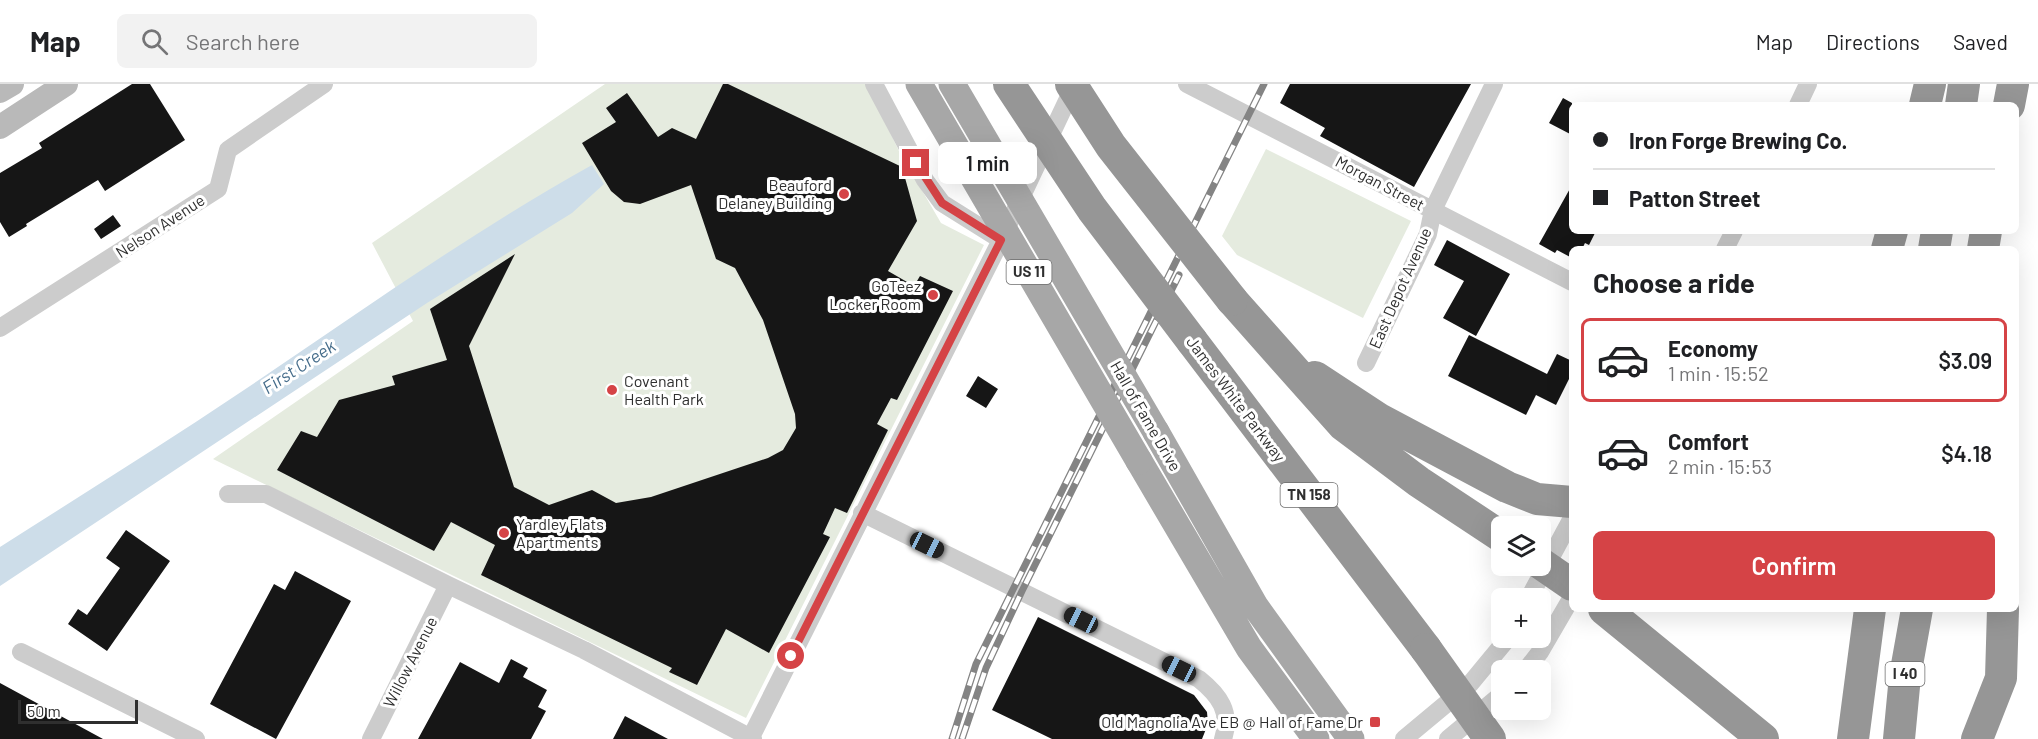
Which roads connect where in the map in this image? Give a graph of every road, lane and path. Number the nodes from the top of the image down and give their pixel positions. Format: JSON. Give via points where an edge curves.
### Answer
{"nodes":[{"id":1,"x":12,"y":84,"type":"edge"},
{"id":2,"x":66,"y":84,"type":"edge"},
{"id":3,"x":324,"y":84,"type":"edge"},
{"id":4,"x":874,"y":84,"type":"edge"},
{"id":5,"x":920,"y":84,"type":"edge"},
{"id":6,"x":952,"y":84,"type":"edge"},
{"id":7,"x":1009,"y":84,"type":"edge"},
{"id":8,"x":1073,"y":84,"type":"edge"},
{"id":9,"x":1187,"y":84,"type":"edge"},
{"id":10,"x":1494,"y":84,"type":"edge"},
{"id":11,"x":1808,"y":84,"type":"edge"},
{"id":12,"x":1930,"y":84,"type":"edge"},
{"id":13,"x":1964,"y":84,"type":"edge"},
{"id":14,"x":0,"y":92,"type":"edge"},
{"id":15,"x":1799,"y":102,"type":"edge"},
{"id":16,"x":1926,"y":102,"type":"edge"},
{"id":17,"x":1961,"y":102,"type":"edge"},
{"id":18,"x":0,"y":127,"type":"edge"},
{"id":19,"x":1433,"y":210,"type":"junction"},
{"id":20,"x":1001,"y":240,"type":"junction"},
{"id":21,"x":1569,"y":280,"type":"edge"},
{"id":22,"x":0,"y":328,"type":"edge"},
{"id":23,"x":1278,"y":349,"type":"junction"},
{"id":24,"x":1366,"y":363,"type":"dead end"},
{"id":25,"x":228,"y":494,"type":"dead end"},
{"id":26,"x":1569,"y":502,"type":"edge"},
{"id":27,"x":862,"y":513,"type":"junction"},
{"id":28,"x":1569,"y":524,"type":"edge"},
{"id":29,"x":1491,"y":530,"type":"edge"},
{"id":30,"x":1551,"y":571,"type":"edge"},
{"id":31,"x":1569,"y":583,"type":"edge"},
{"id":32,"x":448,"y":585,"type":"junction"},
{"id":33,"x":1534,"y":588,"type":"edge"},
{"id":34,"x":1569,"y":602,"type":"edge"},
{"id":35,"x":1608,"y":612,"type":"edge"},
{"id":36,"x":1870,"y":612,"type":"edge"},
{"id":37,"x":1916,"y":612,"type":"edge"},
{"id":38,"x":2003,"y":612,"type":"edge"},
{"id":39,"x":1500,"y":648,"type":"edge"},
{"id":40,"x":21,"y":652,"type":"dead end"},
{"id":41,"x":1534,"y":660,"type":"edge"},
{"id":42,"x":1491,"y":703,"type":"edge"},
{"id":43,"x":195,"y":739,"type":"edge"},
{"id":44,"x":371,"y":739,"type":"edge"},
{"id":45,"x":751,"y":739,"type":"edge"},
{"id":46,"x":1223,"y":739,"type":"edge"},
{"id":47,"x":1316,"y":739,"type":"edge"},
{"id":48,"x":1351,"y":739,"type":"edge"},
{"id":49,"x":1404,"y":739,"type":"edge"},
{"id":50,"x":1448,"y":739,"type":"edge"},
{"id":51,"x":1490,"y":739,"type":"edge"},
{"id":52,"x":1763,"y":739,"type":"edge"},
{"id":53,"x":1853,"y":739,"type":"edge"},
{"id":54,"x":1899,"y":739,"type":"edge"},
{"id":55,"x":1977,"y":739,"type":"edge"}],
"edges":[{"from":1,"to":14,"type":"main road"},
{"from":2,"to":18,"type":"main road"},
{"from":3,"to":22,"type":"street","name":"Nelson Avenue","via":[[228,150],[218,189]]},
{"from":4,"to":20,"type":"street","via":[[925,180],[942,203]]},
{"from":5,"to":47,"type":"main road","name":"Hall of Fame Drive","number":"US 11","bridge":true,"via":[[1243,639]]},
{"from":6,"to":48,"type":"main road","name":"Hall of Fame Drive","number":"US 11","bridge":true,"via":[[1255,606]]},
{"from":7,"to":51,"type":"highway","name":"James White Parkway","number":"TN 158","bridge":true,"via":[[1092,209]]},
{"from":8,"to":20,"type":"street"},
{"from":8,"to":23,"type":"highway","bridge":true,"via":[[1111,146],[1232,300]]},
{"from":9,"to":19,"type":"street","name":"Morgan Street"},
{"from":10,"to":19,"type":"street","name":"East Depot Avenue"},
{"from":11,"to":15,"type":"street"},
{"from":12,"to":16,"type":"highway"},
{"from":13,"to":17,"type":"highway"},
{"from":19,"to":21,"type":"street","name":"Morgan Street"},
{"from":19,"to":24,"type":"street","name":"East Depot Avenue","via":[[1428,234]]},
{"from":20,"to":27,"type":"street"},
{"from":23,"to":26,"type":"highway","via":[[1379,419],[1507,487],[1537,499]]},
{"from":23,"to":29,"type":"highway","via":[[1342,425]]},
{"from":25,"to":32,"type":"street","via":[[266,494]]},
{"from":27,"to":45,"type":"street"},
{"from":27,"to":46,"type":"street","via":[[1199,679],[1224,706],[1227,719]]},
{"from":28,"to":33,"type":"street"},
{"from":30,"to":31,"type":"highway","bridge":true},
{"from":32,"to":44,"type":"street","name":"Willow Avenue"},
{"from":32,"to":45,"type":"street","via":[[584,650]]},
{"from":34,"to":41,"type":"street"},
{"from":35,"to":52,"type":"highway"},
{"from":36,"to":53,"type":"highway","number":"I 40"},
{"from":37,"to":54,"type":"highway","number":"I 40"},
{"from":38,"to":55,"type":"highway","via":[[2001,678]]},
{"from":39,"to":49,"type":"street","via":[[1470,684]]},
{"from":40,"to":43,"type":"street"},
{"from":42,"to":50,"type":"street"}]}
